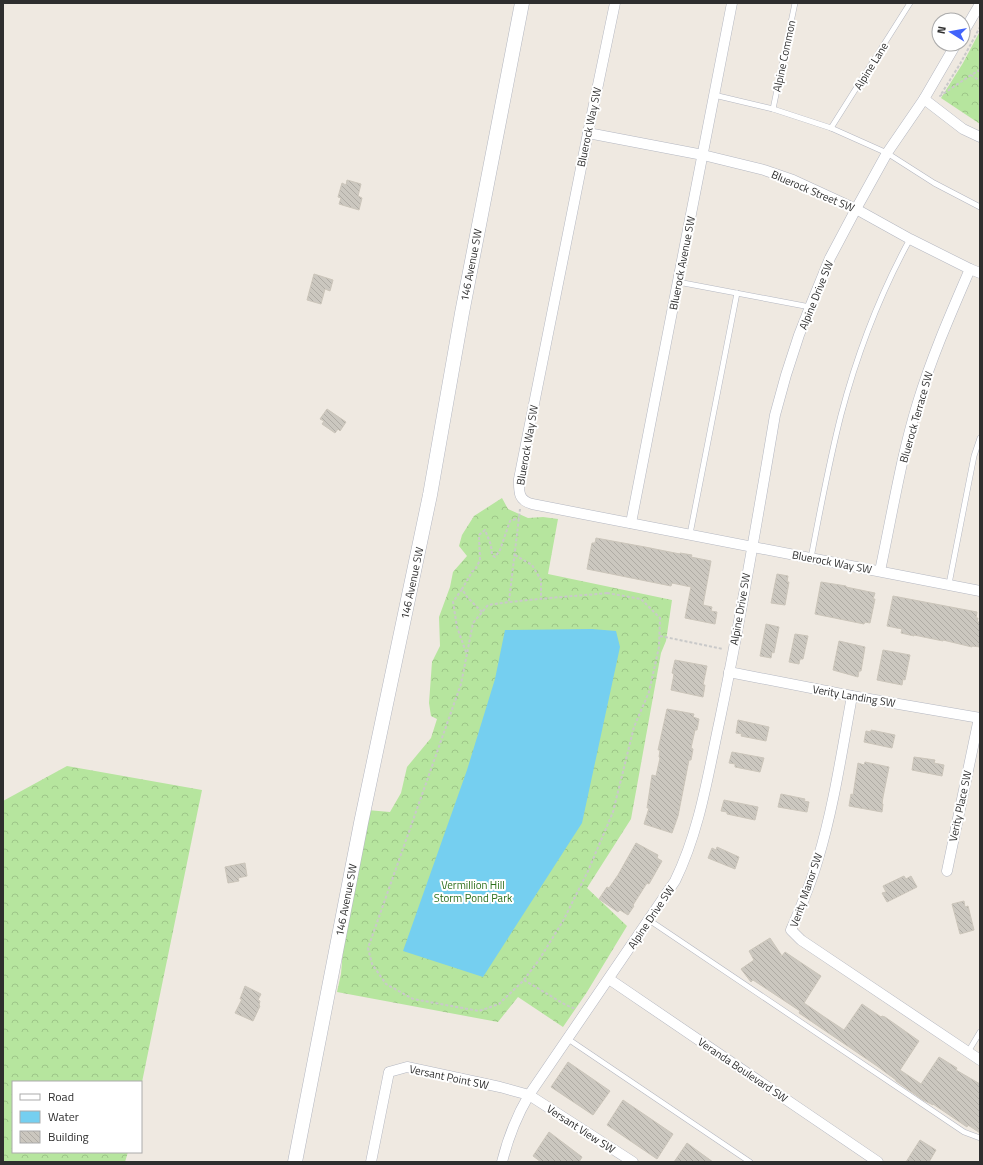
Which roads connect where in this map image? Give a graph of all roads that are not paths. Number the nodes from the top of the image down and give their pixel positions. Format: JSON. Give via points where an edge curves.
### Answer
{"nodes":[{"id":1,"x":522,"y":3,"type":"edge"},
{"id":2,"x":615,"y":3,"type":"edge"},
{"id":3,"x":732,"y":3,"type":"edge"},
{"id":4,"x":795,"y":3,"type":"edge"},
{"id":5,"x":910,"y":3,"type":"edge"},
{"id":6,"x":980,"y":4,"type":"edge"},
{"id":7,"x":971,"y":19,"type":"edge"},
{"id":8,"x":951,"y":52,"type":"edge"},
{"id":9,"x":714,"y":95,"type":"junction"},
{"id":10,"x":924,"y":100,"type":"junction"},
{"id":11,"x":773,"y":109,"type":"junction"},
{"id":12,"x":831,"y":128,"type":"junction"},
{"id":13,"x":588,"y":133,"type":"junction"},
{"id":14,"x":980,"y":137,"type":"edge"},
{"id":15,"x":887,"y":153,"type":"junction"},
{"id":16,"x":703,"y":155,"type":"junction"},
{"id":17,"x":980,"y":207,"type":"edge"},
{"id":18,"x":856,"y":209,"type":"junction"},
{"id":19,"x":910,"y":239,"type":"junction"},
{"id":20,"x":970,"y":269,"type":"junction"},
{"id":21,"x":980,"y":273,"type":"edge"},
{"id":22,"x":678,"y":282,"type":"junction"},
{"id":23,"x":737,"y":293,"type":"junction"},
{"id":24,"x":810,"y":307,"type":"junction"},
{"id":25,"x":980,"y":438,"type":"edge"},
{"id":26,"x":631,"y":522,"type":"junction"},
{"id":27,"x":690,"y":534,"type":"junction"},
{"id":28,"x":752,"y":546,"type":"junction"},
{"id":29,"x":811,"y":558,"type":"junction"},
{"id":30,"x":880,"y":571,"type":"junction"},
{"id":31,"x":949,"y":584,"type":"junction"},
{"id":32,"x":980,"y":590,"type":"edge"},
{"id":33,"x":729,"y":672,"type":"junction"},
{"id":34,"x":852,"y":696,"type":"junction"},
{"id":35,"x":979,"y":718,"type":"edge"},
{"id":36,"x":947,"y":871,"type":"dead end"},
{"id":37,"x":649,"y":920,"type":"junction"},
{"id":38,"x":609,"y":979,"type":"junction"},
{"id":39,"x":980,"y":1032,"type":"edge"},
{"id":40,"x":568,"y":1039,"type":"junction"},
{"id":41,"x":968,"y":1052,"type":"junction"},
{"id":42,"x":980,"y":1060,"type":"edge"},
{"id":43,"x":529,"y":1096,"type":"junction"},
{"id":44,"x":980,"y":1138,"type":"edge"},
{"id":45,"x":295,"y":1162,"type":"edge"},
{"id":46,"x":371,"y":1162,"type":"edge"},
{"id":47,"x":502,"y":1162,"type":"edge"},
{"id":48,"x":633,"y":1162,"type":"edge"},
{"id":49,"x":750,"y":1162,"type":"edge"},
{"id":50,"x":878,"y":1162,"type":"edge"}],
"edges":[{"from":1,"to":45,"type":"street","name":"146 Avenue SW","via":[[430,495],[361,824]]},
{"from":2,"to":13,"type":"street","name":"Bluerock Way SW"},
{"from":3,"to":9,"type":"street","name":"Bluerock Avenue SW"},
{"from":4,"to":11,"type":"lane","name":"Alpine Common"},
{"from":5,"to":12,"type":"lane","name":"Alpine Lane"},
{"from":6,"to":7,"type":"street"},
{"from":8,"to":10,"type":"street","name":"Alpine Drive SW"},
{"from":9,"to":11,"type":"lane"},
{"from":9,"to":16,"type":"street","name":"Bluerock Avenue SW"},
{"from":10,"to":14,"type":"street","via":[[963,129]]},
{"from":10,"to":15,"type":"street","name":"Alpine Drive SW"},
{"from":11,"to":12,"type":"lane"},
{"from":12,"to":15,"type":"lane"},
{"from":13,"to":16,"type":"street","name":"Bluerock Street SW"},
{"from":13,"to":26,"type":"street","name":"Bluerock Way SW","via":[[519,479],[519,492],[521,498],[532,504]]},
{"from":15,"to":17,"type":"lane","via":[[934,183]]},
{"from":15,"to":18,"type":"street","name":"Alpine Drive SW"},
{"from":16,"to":18,"type":"street","name":"Bluerock Street SW","via":[[793,180]]},
{"from":16,"to":22,"type":"street","name":"Bluerock Avenue SW"},
{"from":18,"to":19,"type":"street","name":"Bluerock Street SW"},
{"from":18,"to":24,"type":"street","name":"Alpine Drive SW","via":[[830,258]]},
{"from":19,"to":20,"type":"street","name":"Bluerock Street SW"},
{"from":19,"to":29,"type":"lane","via":[[882,296],[858,359],[841,414]]},
{"from":20,"to":21,"type":"street","name":"Bluerock Street SW"},
{"from":20,"to":30,"type":"street","name":"Bluerock Terrace SW","via":[[947,322],[918,402],[895,494]]},
{"from":22,"to":23,"type":"lane"},
{"from":22,"to":26,"type":"street","name":"Bluerock Avenue SW"},
{"from":23,"to":24,"type":"lane"},
{"from":23,"to":27,"type":"lane"},
{"from":24,"to":28,"type":"street","name":"Alpine Drive SW","via":[[775,415]]},
{"from":25,"to":31,"type":"lane","via":[[974,456]]},
{"from":26,"to":27,"type":"street","name":"Bluerock Way SW"},
{"from":27,"to":28,"type":"street","name":"Bluerock Way SW"},
{"from":28,"to":29,"type":"street","name":"Bluerock Way SW"},
{"from":28,"to":33,"type":"street","name":"Alpine Drive SW"},
{"from":29,"to":30,"type":"street","name":"Bluerock Way SW"},
{"from":30,"to":31,"type":"street","name":"Bluerock Way SW"},
{"from":31,"to":32,"type":"street","name":"Bluerock Way SW"},
{"from":33,"to":34,"type":"street","name":"Verity Landing SW"},
{"from":33,"to":37,"type":"street","name":"Alpine Drive SW","via":[[702,803],[686,859],[675,881]]},
{"from":34,"to":35,"type":"street","name":"Verity Landing SW"},
{"from":34,"to":41,"type":"street","name":"Verity Manor SW","via":[[838,775],[818,860],[791,930],[801,940]]},
{"from":35,"to":36,"type":"street","name":"Verity Place SW"},
{"from":37,"to":38,"type":"street","name":"Alpine Drive SW"},
{"from":37,"to":44,"type":"lane","via":[[964,1132]]},
{"from":38,"to":40,"type":"street","name":"Alpine Drive SW"},
{"from":38,"to":50,"type":"street","name":"Veranda Boulevard SW"},
{"from":39,"to":41,"type":"lane"},
{"from":40,"to":43,"type":"street","name":"Alpine Drive SW"},
{"from":40,"to":49,"type":"lane"},
{"from":41,"to":42,"type":"street","name":"Verity Manor SW"},
{"from":43,"to":46,"type":"street","name":"Versant Point SW","via":[[500,1087],[407,1067],[389,1072]]},
{"from":43,"to":47,"type":"street","name":"Alpine Drive SW","via":[[518,1113]]},
{"from":43,"to":48,"type":"street","name":"Versant View SW"}]}
